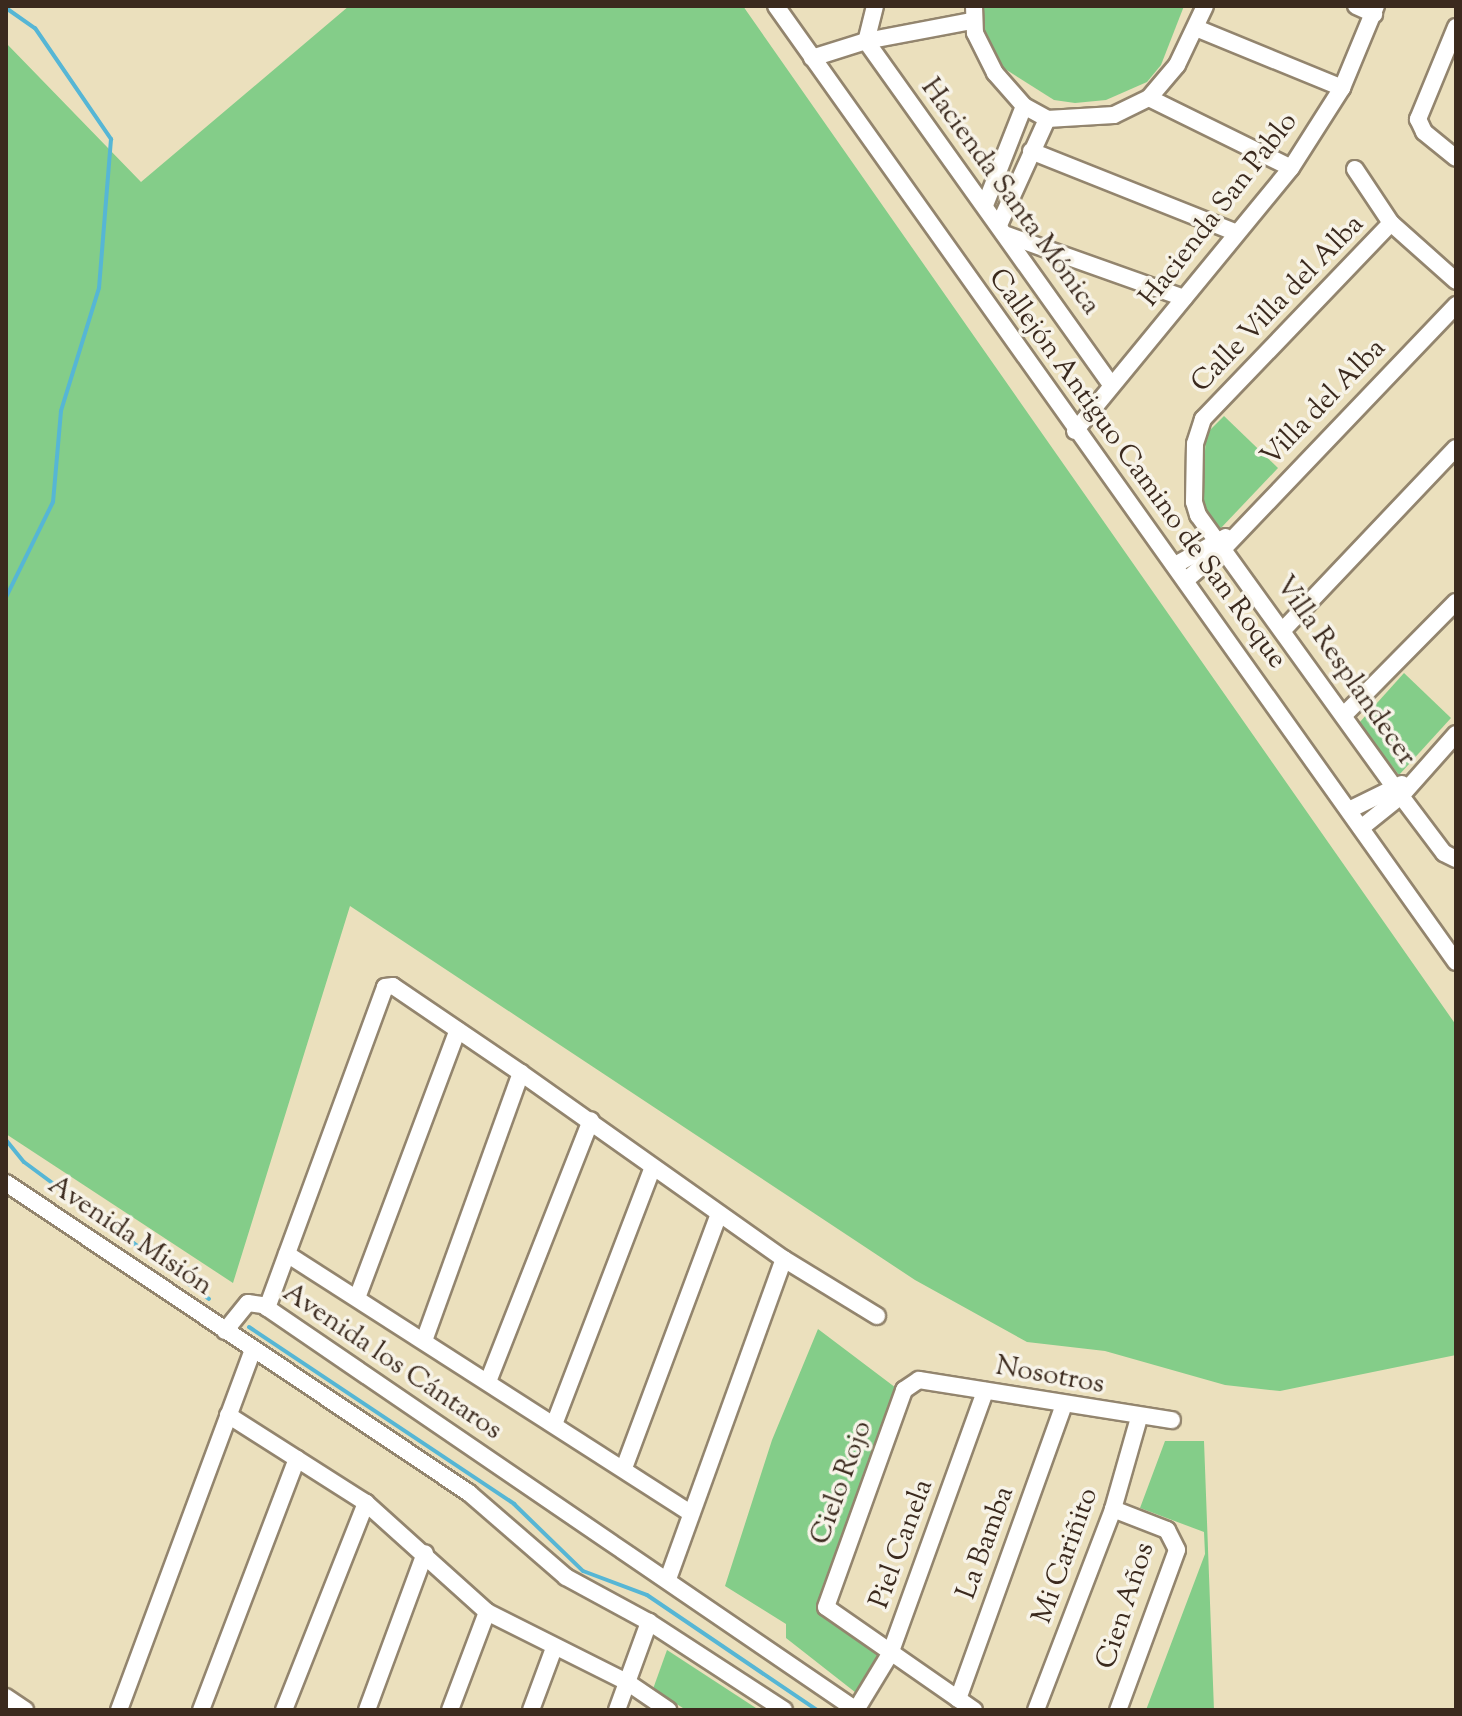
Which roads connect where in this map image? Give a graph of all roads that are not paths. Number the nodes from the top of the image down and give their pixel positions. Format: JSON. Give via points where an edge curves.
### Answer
{"nodes":[{"id":1,"x":776,"y":6,"type":"edge"},
{"id":2,"x":875,"y":6,"type":"edge"},
{"id":3,"x":1205,"y":6,"type":"edge"},
{"id":4,"x":1356,"y":6,"type":"edge"},
{"id":5,"x":1375,"y":10,"type":"edge"},
{"id":6,"x":973,"y":13,"type":"edge"},
{"id":7,"x":1456,"y":27,"type":"edge"},
{"id":8,"x":1196,"y":28,"type":"junction"},
{"id":9,"x":866,"y":41,"type":"junction"},
{"id":10,"x":812,"y":58,"type":"junction"},
{"id":11,"x":1342,"y":88,"type":"junction"},
{"id":12,"x":1149,"y":98,"type":"junction"},
{"id":13,"x":1024,"y":106,"type":"junction"},
{"id":14,"x":1047,"y":119,"type":"junction"},
{"id":15,"x":1031,"y":151,"type":"junction"},
{"id":16,"x":1456,"y":158,"type":"edge"},
{"id":17,"x":1291,"y":168,"type":"junction"},
{"id":18,"x":1355,"y":169,"type":"dead end"},
{"id":19,"x":985,"y":205,"type":"junction"},
{"id":20,"x":1391,"y":223,"type":"junction"},
{"id":21,"x":1003,"y":230,"type":"junction"},
{"id":22,"x":1235,"y":232,"type":"junction"},
{"id":23,"x":1456,"y":281,"type":"edge"},
{"id":24,"x":1184,"y":298,"type":"junction"},
{"id":25,"x":1456,"y":305,"type":"edge"},
{"id":26,"x":1111,"y":385,"type":"junction"},
{"id":27,"x":1075,"y":431,"type":"junction"},
{"id":28,"x":1456,"y":448,"type":"edge"},
{"id":29,"x":1198,"y":515,"type":"joint"},
{"id":30,"x":1224,"y":541,"type":"junction"},
{"id":31,"x":1175,"y":565,"type":"junction"},
{"id":32,"x":1186,"y":580,"type":"junction"},
{"id":33,"x":1456,"y":602,"type":"edge"},
{"id":34,"x":1283,"y":630,"type":"junction"},
{"id":35,"x":1344,"y":715,"type":"junction"},
{"id":36,"x":1456,"y":734,"type":"edge"},
{"id":37,"x":1401,"y":788,"type":"junction"},
{"id":38,"x":1349,"y":810,"type":"junction"},
{"id":39,"x":1361,"y":828,"type":"junction"},
{"id":40,"x":1453,"y":858,"type":"edge"},
{"id":41,"x":1456,"y":962,"type":"edge"},
{"id":42,"x":458,"y":1030,"type":"junction"},
{"id":43,"x":521,"y":1073,"type":"junction"},
{"id":44,"x":591,"y":1120,"type":"junction"},
{"id":45,"x":652,"y":1169,"type":"junction"},
{"id":46,"x":6,"y":1183,"type":"edge"},
{"id":47,"x":719,"y":1214,"type":"junction"},
{"id":48,"x":287,"y":1254,"type":"junction"},
{"id":49,"x":784,"y":1259,"type":"junction"},
{"id":50,"x":357,"y":1298,"type":"junction"},
{"id":51,"x":267,"y":1308,"type":"junction"},
{"id":52,"x":877,"y":1316,"type":"dead end"},
{"id":53,"x":225,"y":1331,"type":"junction"},
{"id":54,"x":425,"y":1338,"type":"junction"},
{"id":55,"x":253,"y":1350,"type":"junction"},
{"id":56,"x":489,"y":1379,"type":"junction"},
{"id":57,"x":919,"y":1380,"type":"joint"},
{"id":58,"x":985,"y":1391,"type":"junction"},
{"id":59,"x":1064,"y":1405,"type":"junction"},
{"id":60,"x":228,"y":1415,"type":"junction"},
{"id":61,"x":1139,"y":1418,"type":"junction"},
{"id":62,"x":1172,"y":1420,"type":"dead end"},
{"id":63,"x":555,"y":1422,"type":"junction"},
{"id":64,"x":297,"y":1459,"type":"junction"},
{"id":65,"x":624,"y":1468,"type":"junction"},
{"id":66,"x":366,"y":1503,"type":"junction"},
{"id":67,"x":1113,"y":1509,"type":"junction"},
{"id":68,"x":691,"y":1513,"type":"junction"},
{"id":69,"x":425,"y":1553,"type":"junction"},
{"id":70,"x":668,"y":1579,"type":"junction"},
{"id":71,"x":487,"y":1612,"type":"junction"},
{"id":72,"x":649,"y":1622,"type":"junction"},
{"id":73,"x":554,"y":1648,"type":"junction"},
{"id":74,"x":890,"y":1654,"type":"junction"},
{"id":75,"x":627,"y":1682,"type":"junction"},
{"id":76,"x":6,"y":1697,"type":"edge"},
{"id":77,"x":958,"y":1699,"type":"junction"},
{"id":78,"x":25,"y":1710,"type":"edge"},
{"id":79,"x":119,"y":1710,"type":"edge"},
{"id":80,"x":201,"y":1710,"type":"edge"},
{"id":81,"x":284,"y":1710,"type":"edge"},
{"id":82,"x":367,"y":1710,"type":"edge"},
{"id":83,"x":450,"y":1710,"type":"edge"},
{"id":84,"x":531,"y":1710,"type":"edge"},
{"id":85,"x":617,"y":1710,"type":"edge"},
{"id":86,"x":668,"y":1710,"type":"edge"},
{"id":87,"x":784,"y":1710,"type":"edge"},
{"id":88,"x":856,"y":1710,"type":"edge"},
{"id":89,"x":974,"y":1710,"type":"edge"},
{"id":90,"x":1036,"y":1710,"type":"edge"},
{"id":91,"x":1118,"y":1710,"type":"edge"}],
"edges":[{"from":1,"to":10,"type":"street","name":"Callejón Antiguo Camino de San Roque"},
{"from":2,"to":9,"type":"street"},
{"from":3,"to":8,"type":"street"},
{"from":4,"to":5,"type":"street"},
{"from":5,"to":11,"type":"street","name":"Hacienda San Pablo"},
{"from":6,"to":9,"type":"street"},
{"from":6,"to":13,"type":"street","via":[[995,73]]},
{"from":7,"to":16,"type":"street","via":[[1418,119],[1424,132]]},
{"from":8,"to":11,"type":"street"},
{"from":8,"to":12,"type":"street","via":[[1177,65]]},
{"from":9,"to":10,"type":"street"},
{"from":9,"to":19,"type":"street","name":"Hacienda Santa Mónica"},
{"from":10,"to":27,"type":"street","name":"Callejón Antiguo Camino de San Roque"},
{"from":11,"to":17,"type":"street","name":"Hacienda San Pablo"},
{"from":12,"to":14,"type":"street","via":[[1114,115]]},
{"from":12,"to":17,"type":"street"},
{"from":13,"to":14,"type":"street"},
{"from":13,"to":19,"type":"street"},
{"from":14,"to":15,"type":"street"},
{"from":15,"to":21,"type":"street"},
{"from":15,"to":22,"type":"street"},
{"from":17,"to":22,"type":"street","name":"Hacienda San Pablo"},
{"from":18,"to":20,"type":"street"},
{"from":19,"to":21,"type":"street","name":"Hacienda Santa Mónica"},
{"from":20,"to":23,"type":"street"},
{"from":20,"to":29,"type":"street","name":"Calle Villa del Alba","via":[[1203,419],[1195,444]]},
{"from":21,"to":24,"type":"street"},
{"from":21,"to":26,"type":"street","name":"Hacienda Santa Mónica"},
{"from":22,"to":24,"type":"street","name":"Hacienda San Pablo"},
{"from":24,"to":26,"type":"street","name":"Hacienda San Pablo"},
{"from":25,"to":30,"type":"street","name":"Villa del Alba"},
{"from":26,"to":27,"type":"street","name":"Hacienda San Pablo"},
{"from":27,"to":31,"type":"street","name":"Callejón Antiguo Camino de San Roque"},
{"from":28,"to":34,"type":"street"},
{"from":29,"to":30,"type":"street","name":"Villa Resplandecer"},
{"from":30,"to":31,"type":"street","name":"Villa del Alba"},
{"from":30,"to":32,"type":"street","name":"Villa del Alba"},
{"from":30,"to":34,"type":"street","name":"Villa Resplandecer"},
{"from":31,"to":32,"type":"street","name":"Callejón Antiguo Camino de San Roque"},
{"from":32,"to":38,"type":"street","name":"Callejón Antiguo Camino de San Roque"},
{"from":33,"to":35,"type":"street"},
{"from":34,"to":35,"type":"street","name":"Villa Resplandecer"},
{"from":35,"to":37,"type":"street","name":"Villa Resplandecer"},
{"from":36,"to":37,"type":"street"},
{"from":37,"to":38,"type":"street"},
{"from":37,"to":39,"type":"street"},
{"from":37,"to":40,"type":"street","name":"Villa Resplandecer"},
{"from":38,"to":39,"type":"street","name":"Callejón Antiguo Camino de San Roque"},
{"from":39,"to":41,"type":"street","name":"Callejón Antiguo Camino de San Roque"},
{"from":42,"to":43,"type":"street"},
{"from":42,"to":48,"type":"street","via":[[393,986],[379,995]]},
{"from":42,"to":50,"type":"street"},
{"from":43,"to":44,"type":"street"},
{"from":43,"to":54,"type":"street"},
{"from":44,"to":45,"type":"street"},
{"from":44,"to":56,"type":"street"},
{"from":45,"to":47,"type":"street"},
{"from":45,"to":63,"type":"street"},
{"from":46,"to":53,"type":"street","name":"Avenida Misión"},
{"from":47,"to":49,"type":"street"},
{"from":47,"to":65,"type":"street"},
{"from":48,"to":50,"type":"street"},
{"from":48,"to":51,"type":"street"},
{"from":49,"to":52,"type":"street"},
{"from":49,"to":68,"type":"street"},
{"from":50,"to":54,"type":"street"},
{"from":51,"to":53,"type":"street","name":"Avenida los Cántaros","via":[[248,1303]]},
{"from":51,"to":70,"type":"street","name":"Avenida los Cántaros"},
{"from":53,"to":55,"type":"street"},
{"from":54,"to":56,"type":"street"},
{"from":55,"to":60,"type":"street"},
{"from":55,"to":72,"type":"street","via":[[469,1493],[566,1577]]},
{"from":56,"to":63,"type":"street"},
{"from":57,"to":58,"type":"street","name":"Nosotros"},
{"from":57,"to":74,"type":"street","name":"Cielo Rojo","via":[[904,1390],[826,1599],[827,1612]]},
{"from":58,"to":59,"type":"street","name":"Nosotros"},
{"from":58,"to":74,"type":"street","name":"Piel Canela"},
{"from":59,"to":61,"type":"street","name":"Nosotros"},
{"from":59,"to":77,"type":"street","name":"La Bamba"},
{"from":60,"to":64,"type":"street"},
{"from":60,"to":79,"type":"street"},
{"from":61,"to":62,"type":"street","name":"Nosotros"},
{"from":61,"to":67,"type":"street","name":"Mi Cariñito"},
{"from":63,"to":65,"type":"street"},
{"from":64,"to":66,"type":"street"},
{"from":64,"to":80,"type":"street"},
{"from":65,"to":68,"type":"street"},
{"from":66,"to":69,"type":"street"},
{"from":66,"to":81,"type":"street"},
{"from":67,"to":90,"type":"street","name":"Mi Cariñito"},
{"from":67,"to":91,"type":"street","name":"Cien Años","via":[[1167,1530],[1177,1550]]},
{"from":68,"to":70,"type":"street"},
{"from":69,"to":71,"type":"street"},
{"from":69,"to":82,"type":"street"},
{"from":70,"to":88,"type":"street","name":"Avenida los Cántaros"},
{"from":71,"to":73,"type":"street"},
{"from":71,"to":83,"type":"street"},
{"from":72,"to":75,"type":"street"},
{"from":72,"to":87,"type":"street"},
{"from":73,"to":75,"type":"street"},
{"from":73,"to":84,"type":"street"},
{"from":74,"to":77,"type":"street"},
{"from":74,"to":88,"type":"street","name":"Piel Canela"},
{"from":75,"to":85,"type":"street"},
{"from":75,"to":86,"type":"street"},
{"from":76,"to":78,"type":"street"},
{"from":77,"to":89,"type":"street"}]}
